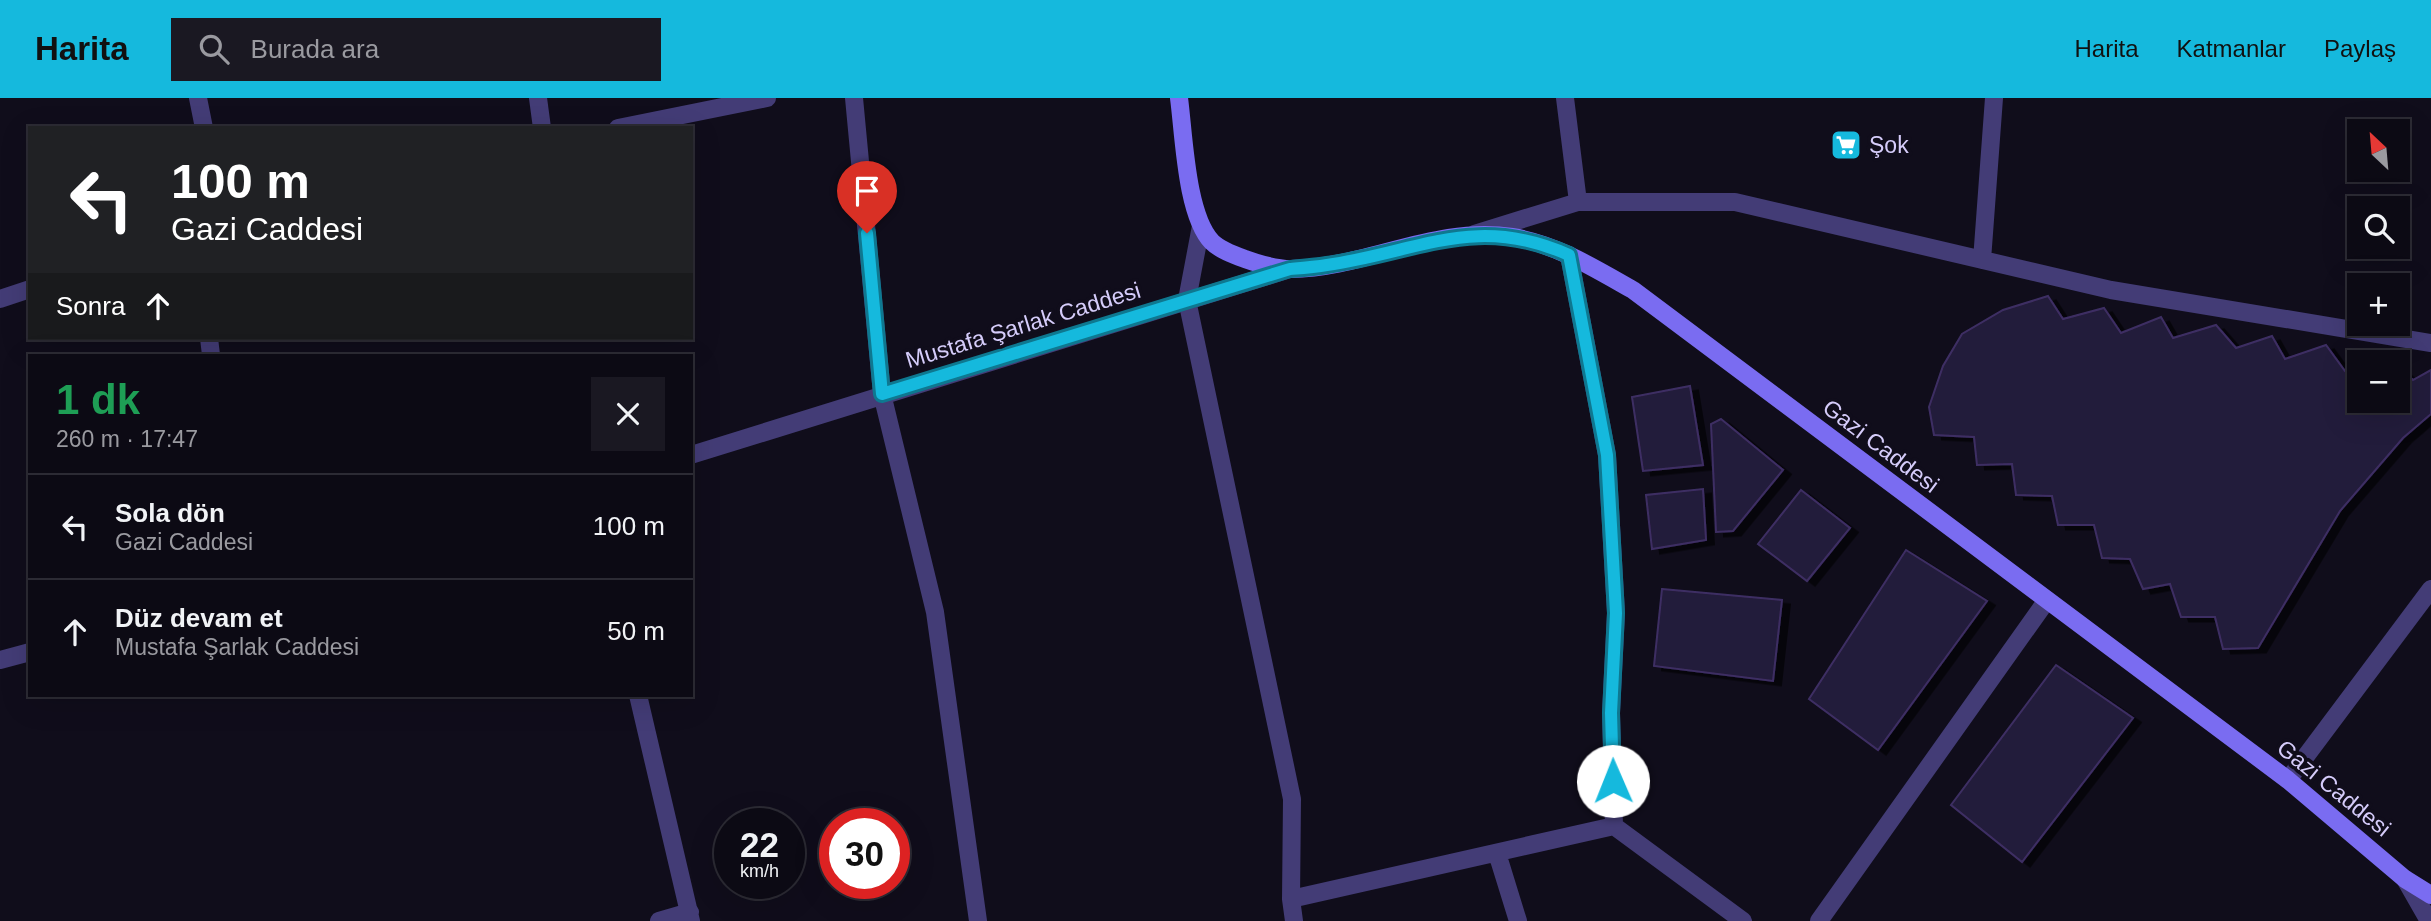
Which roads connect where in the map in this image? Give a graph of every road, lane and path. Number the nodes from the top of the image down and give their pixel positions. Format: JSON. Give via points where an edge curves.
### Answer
{"nodes":[{"id":1,"x":198,"y":98,"type":"edge"},
{"id":2,"x":538,"y":98,"type":"edge"},
{"id":3,"x":767,"y":98,"type":"edge"},
{"id":4,"x":854,"y":98,"type":"edge"},
{"id":5,"x":1179,"y":98,"type":"edge"},
{"id":6,"x":1565,"y":98,"type":"edge"},
{"id":7,"x":1994,"y":98,"type":"edge"},
{"id":8,"x":204,"y":126,"type":"edge"},
{"id":9,"x":542,"y":126,"type":"edge"},
{"id":10,"x":628,"y":126,"type":"edge"},
{"id":11,"x":1578,"y":202,"type":"junction"},
{"id":12,"x":1202,"y":226,"type":"junction"},
{"id":13,"x":1471,"y":235,"type":"junction"},
{"id":14,"x":1569,"y":255,"type":"junction"},
{"id":15,"x":1982,"y":260,"type":"junction"},
{"id":16,"x":1290,"y":269,"type":"junction"},
{"id":17,"x":28,"y":290,"type":"edge"},
{"id":18,"x":0,"y":299,"type":"edge"},
{"id":19,"x":1187,"y":300,"type":"junction"},
{"id":20,"x":2431,"y":343,"type":"edge"},
{"id":21,"x":882,"y":394,"type":"junction"},
{"id":22,"x":693,"y":454,"type":"edge"},
{"id":23,"x":2431,"y":589,"type":"edge"},
{"id":24,"x":2047,"y":600,"type":"junction"},
{"id":25,"x":28,"y":653,"type":"edge"},
{"id":26,"x":0,"y":660,"type":"edge"},
{"id":27,"x":638,"y":697,"type":"edge"},
{"id":28,"x":2288,"y":780,"type":"junction"},
{"id":29,"x":1614,"y":826,"type":"junction"},
{"id":30,"x":1497,"y":853,"type":"junction"},
{"id":31,"x":2405,"y":879,"type":"junction"},
{"id":32,"x":2431,"y":895,"type":"edge"},
{"id":33,"x":1291,"y":899,"type":"junction"},
{"id":34,"x":690,"y":917,"type":"edge"},
{"id":35,"x":659,"y":921,"type":"edge"},
{"id":36,"x":978,"y":921,"type":"edge"},
{"id":37,"x":1294,"y":921,"type":"edge"},
{"id":38,"x":1518,"y":921,"type":"edge"},
{"id":39,"x":1742,"y":921,"type":"edge"},
{"id":40,"x":1819,"y":921,"type":"edge"},
{"id":41,"x":2428,"y":921,"type":"edge"}],
"edges":[{"from":1,"to":8,"type":"street"},
{"from":2,"to":9,"type":"street"},
{"from":3,"to":10,"type":"street"},
{"from":4,"to":21,"type":"street"},
{"from":5,"to":12,"type":"main road","via":[[1192,202]]},
{"from":6,"to":11,"type":"street"},
{"from":7,"to":15,"type":"street"},
{"from":11,"to":13,"type":"street"},
{"from":11,"to":15,"type":"street","via":[[1735,202]]},
{"from":12,"to":16,"type":"main road","name":"Gazi Caddesi","via":[[1212,242],[1232,255]]},
{"from":12,"to":19,"type":"street"},
{"from":13,"to":14,"type":"main road","name":"Gazi Caddesi","via":[[1545,244]]},
{"from":13,"to":16,"type":"main road","name":"Gazi Caddesi"},
{"from":14,"to":24,"type":"main road","name":"Gazi Caddesi","via":[[1633,290]]},
{"from":14,"to":29,"type":"street","via":[[1607,455],[1616,613],[1611,713]]},
{"from":15,"to":20,"type":"street","via":[[2111,290]]},
{"from":16,"to":19,"type":"street","name":"Mustafa Şarlak Caddesi"},
{"from":17,"to":18,"type":"street"},
{"from":19,"to":21,"type":"street","name":"Mustafa Şarlak Caddesi"},
{"from":19,"to":33,"type":"street","via":[[1292,799]]},
{"from":21,"to":22,"type":"street","name":"Mustafa Şarlak Caddesi"},
{"from":21,"to":36,"type":"street","via":[[935,612]]},
{"from":23,"to":28,"type":"street"},
{"from":24,"to":28,"type":"main road","name":"Gazi Caddesi"},
{"from":24,"to":40,"type":"street"},
{"from":25,"to":26,"type":"street"},
{"from":27,"to":34,"type":"street"},
{"from":28,"to":31,"type":"main road","name":"Gazi Caddesi"},
{"from":29,"to":30,"type":"street"},
{"from":29,"to":39,"type":"street"},
{"from":30,"to":33,"type":"street"},
{"from":30,"to":38,"type":"street"},
{"from":31,"to":32,"type":"main road","name":"Gazi Caddesi"},
{"from":31,"to":41,"type":"street"},
{"from":33,"to":37,"type":"street"},
{"from":34,"to":35,"type":"street"}]}
